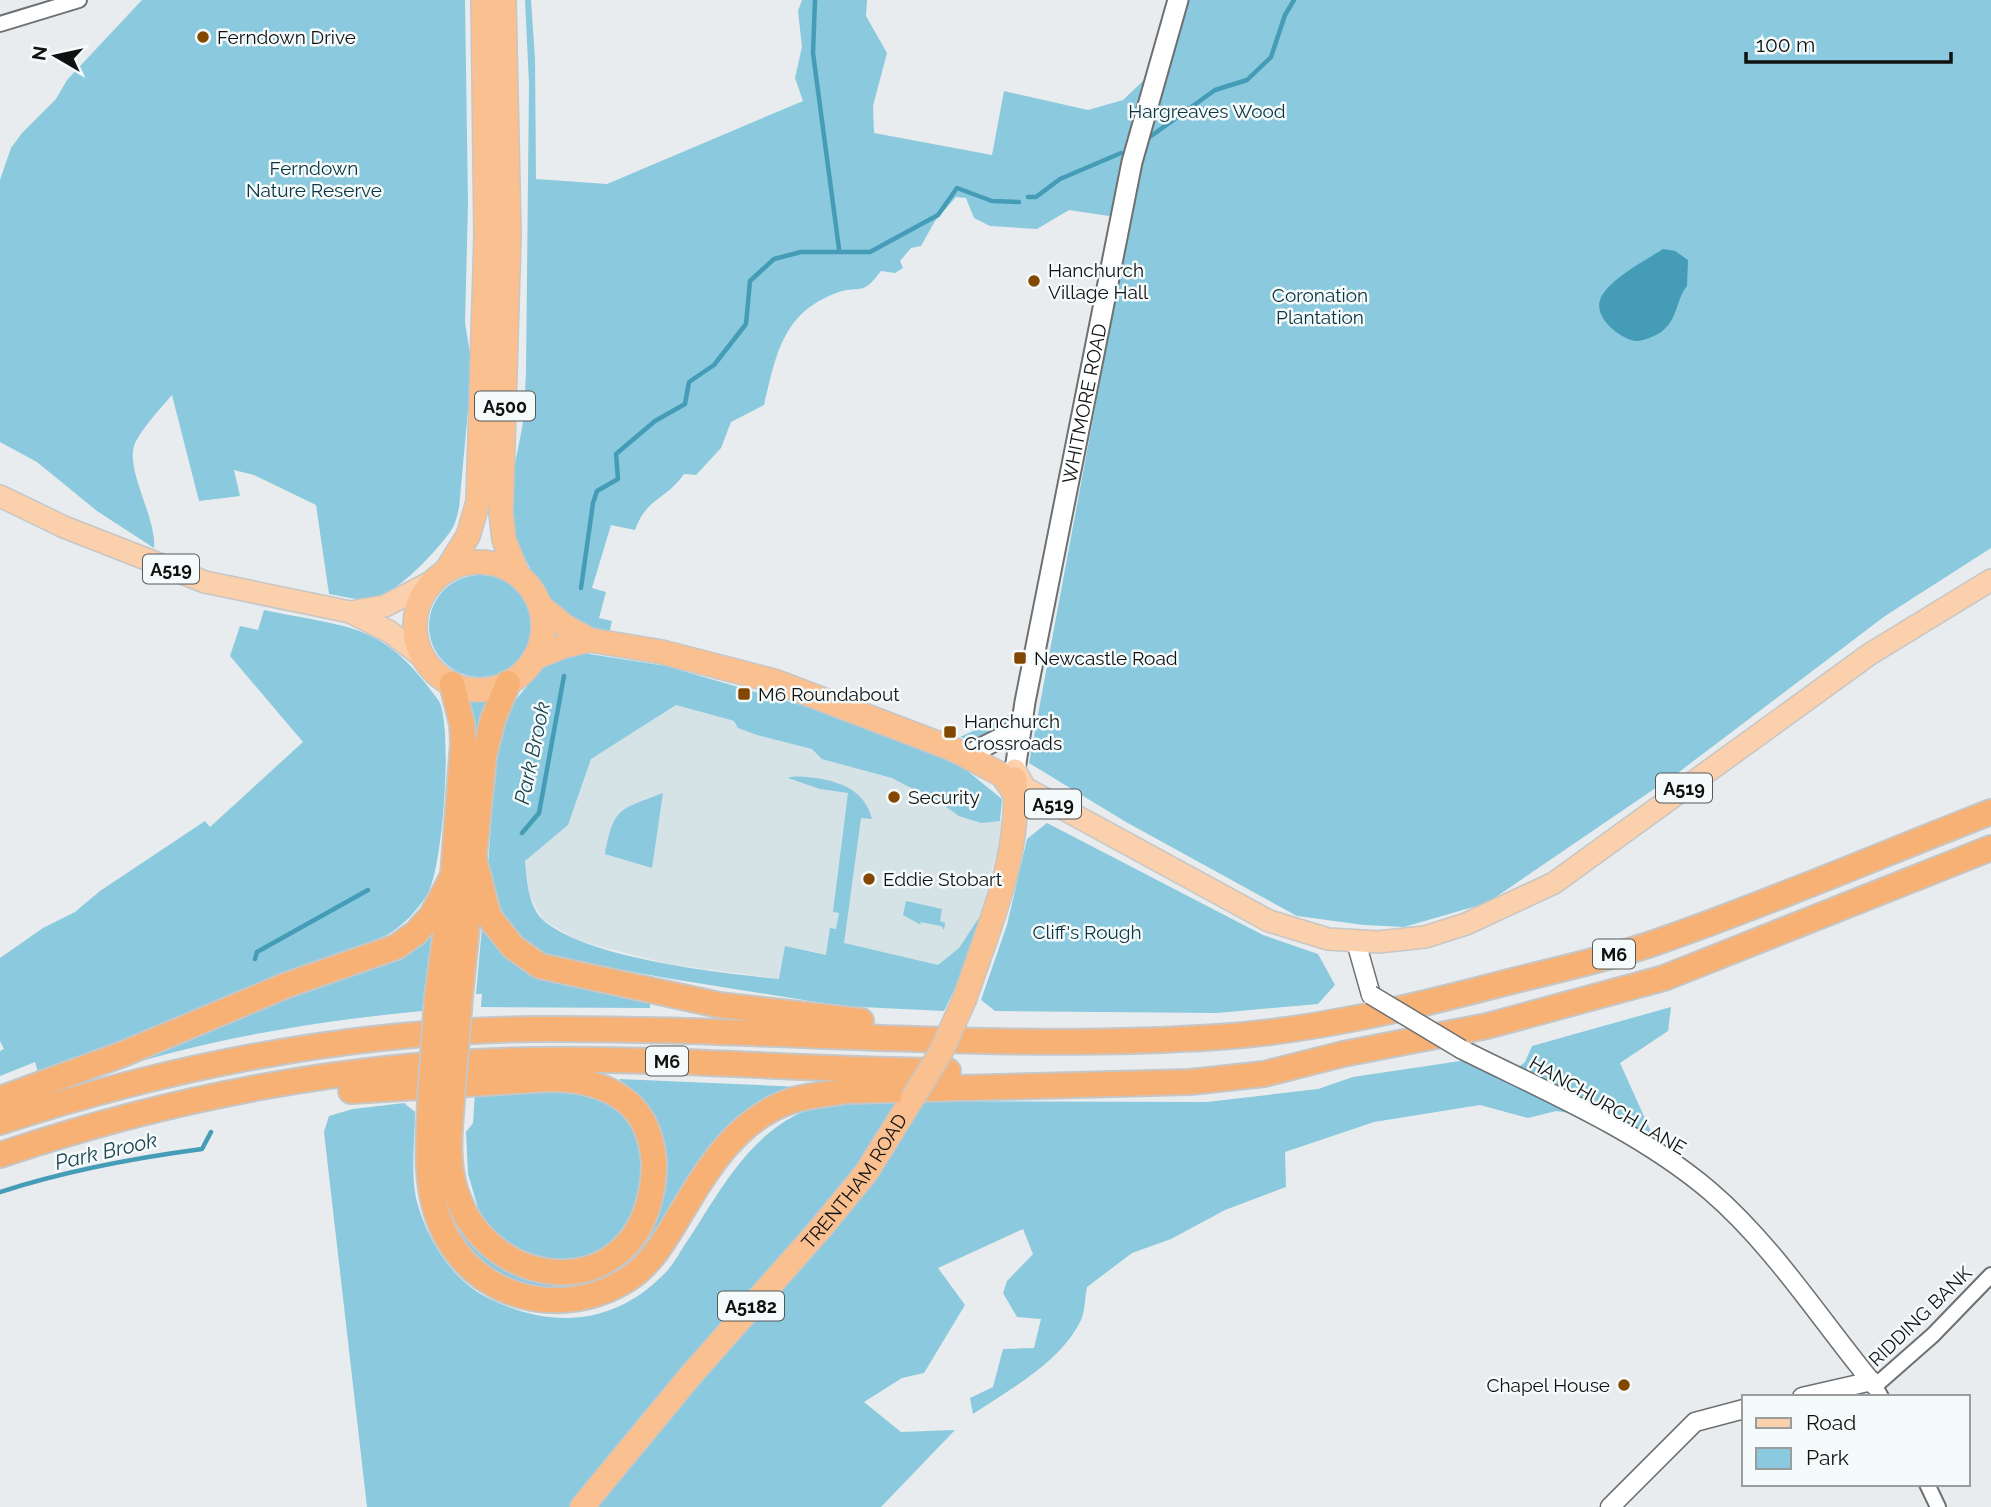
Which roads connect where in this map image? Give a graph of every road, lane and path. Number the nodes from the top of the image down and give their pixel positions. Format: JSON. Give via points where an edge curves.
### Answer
{"nodes":[{"id":1,"x":79,"y":0,"type":"edge"},
{"id":2,"x":483,"y":0,"type":"edge"},
{"id":3,"x":504,"y":0,"type":"edge"},
{"id":4,"x":1178,"y":0,"type":"edge"},
{"id":5,"x":54,"y":4,"type":"edge"},
{"id":6,"x":0,"y":24,"type":"edge"},
{"id":7,"x":0,"y":496,"type":"edge"},
{"id":8,"x":518,"y":575,"type":"junction"},
{"id":9,"x":440,"y":576,"type":"junction"},
{"id":10,"x":1991,"y":580,"type":"edge"},
{"id":11,"x":540,"y":606,"type":"junction"},
{"id":12,"x":350,"y":612,"type":"junction"},
{"id":13,"x":590,"y":640,"type":"junction"},
{"id":14,"x":424,"y":658,"type":"junction"},
{"id":15,"x":534,"y":658,"type":"junction"},
{"id":16,"x":508,"y":682,"type":"junction"},
{"id":17,"x":452,"y":684,"type":"junction"},
{"id":18,"x":1021,"y":728,"type":"junction"},
{"id":19,"x":933,"y":742,"type":"junction"},
{"id":20,"x":978,"y":750,"type":"junction"},
{"id":21,"x":1014,"y":770,"type":"junction"},
{"id":22,"x":1016,"y":795,"type":"junction"},
{"id":23,"x":1991,"y":812,"type":"edge"},
{"id":24,"x":1100,"y":827,"type":"junction"},
{"id":25,"x":1991,"y":848,"type":"edge"},
{"id":26,"x":475,"y":863,"type":"junction"},
{"id":27,"x":453,"y":876,"type":"junction"},
{"id":28,"x":1356,"y":942,"type":"junction"},
{"id":29,"x":449,"y":998,"type":"junction"},
{"id":30,"x":1220,"y":1037,"type":"junction"},
{"id":31,"x":1343,"y":1054,"type":"junction"},
{"id":32,"x":0,"y":1099,"type":"edge"},
{"id":33,"x":441,"y":1100,"type":"junction"},
{"id":34,"x":0,"y":1122,"type":"edge"},
{"id":35,"x":0,"y":1155,"type":"edge"},
{"id":36,"x":0,"y":1171,"type":"edge"},
{"id":37,"x":1991,"y":1275,"type":"edge"},
{"id":38,"x":1876,"y":1388,"type":"edge"},
{"id":39,"x":1818,"y":1395,"type":"edge"},
{"id":40,"x":1742,"y":1410,"type":"edge"},
{"id":41,"x":1928,"y":1486,"type":"edge"},
{"id":42,"x":582,"y":1507,"type":"edge"},
{"id":43,"x":1610,"y":1507,"type":"edge"},
{"id":44,"x":1938,"y":1507,"type":"edge"}],
"edges":[{"from":1,"to":5,"type":"street"},
{"from":2,"to":9,"type":"highway","number":"A500","via":[[486,236],[478,502],[468,536]]},
{"from":3,"to":8,"type":"highway","number":"A500","via":[[509,234],[501,513],[504,540]]},
{"from":4,"to":18,"type":"main road","name":"WHITMORE ROAD","via":[[1132,162]]},
{"from":5,"to":6,"type":"street"},
{"from":7,"to":12,"type":"main road","number":"A519","via":[[64,527],[205,582]]},
{"from":8,"to":9,"type":"highway","via":[[496,564],[470,562]]},
{"from":8,"to":11,"type":"highway"},
{"from":9,"to":12,"type":"main road","number":"A519","via":[[385,606]]},
{"from":9,"to":14,"type":"highway","via":[[420,601],[415,624]]},
{"from":10,"to":28,"type":"main road","number":"A519","via":[[1870,654],[1535,894],[1426,937]]},
{"from":11,"to":13,"type":"highway","number":"A519"},
{"from":11,"to":15,"type":"highway","via":[[543,633]]},
{"from":12,"to":14,"type":"main road","number":"A519","via":[[390,632]]},
{"from":13,"to":15,"type":"highway","number":"A519"},
{"from":13,"to":19,"type":"highway","number":"A519","via":[[674,655],[774,681]]},
{"from":14,"to":17,"type":"highway"},
{"from":15,"to":16,"type":"highway"},
{"from":16,"to":17,"type":"highway","via":[[486,690]]},
{"from":16,"to":26,"type":"highway","number":"M6","via":[[485,746]]},
{"from":17,"to":27,"type":"highway","number":"M6","via":[[463,743]]},
{"from":18,"to":20,"type":"main road"},
{"from":18,"to":21,"type":"main road","name":"WHITMORE ROAD"},
{"from":19,"to":20,"type":"highway","number":"A519","via":[[957,740]]},
{"from":19,"to":22,"type":"highway","number":"A519"},
{"from":20,"to":21,"type":"highway","number":"A519"},
{"from":21,"to":22,"type":"highway","number":"A5182"},
{"from":21,"to":24,"type":"main road","number":"A519","via":[[1025,788]]},
{"from":22,"to":24,"type":"main road","number":"A519","via":[[1071,826]]},
{"from":22,"to":42,"type":"highway","name":"TRENTHAM ROAD","number":"A5182","bridge":true,"via":[[1009,868],[965,998],[912,1099],[866,1173],[820,1230]]},
{"from":23,"to":30,"type":"highway","number":"M6","via":[[1654,943],[1421,1004],[1314,1026]]},
{"from":24,"to":28,"type":"main road","number":"A519","via":[[1269,921],[1328,939]]},
{"from":25,"to":31,"type":"highway","number":"M6","via":[[1664,978],[1487,1026]]},
{"from":26,"to":29,"type":"highway","number":"M6"},
{"from":26,"to":30,"type":"highway","number":"M6","via":[[489,917],[499,933],[552,971],[790,1015]]},
{"from":27,"to":29,"type":"highway","number":"M6"},
{"from":27,"to":32,"type":"highway","number":"M6","via":[[432,915],[396,947],[287,985],[123,1054]]},
{"from":28,"to":38,"type":"street","name":"HANCHURCH LANE","bridge":true,"via":[[1371,995],[1461,1049],[1587,1112],[1709,1191],[1743,1223]]},
{"from":29,"to":33,"type":"highway","number":"M6","bridge":true},
{"from":30,"to":34,"type":"highway","number":"M6","via":[[1046,1043],[528,1029],[392,1036],[279,1052],[144,1079]]},
{"from":31,"to":33,"type":"highway","number":"M6","via":[[1264,1074],[1190,1082],[846,1091],[793,1100],[768,1112],[722,1149],[652,1257],[630,1278],[602,1293],[546,1301],[516,1296],[489,1284],[447,1239],[430,1185]]},
{"from":31,"to":35,"type":"highway","number":"M6","via":[[1245,1067],[1146,1073],[925,1071],[623,1059],[387,1070],[285,1083],[163,1107]]},
{"from":33,"to":36,"type":"highway","number":"M6","via":[[454,1187],[470,1223],[493,1249],[529,1268],[568,1272],[600,1265],[628,1242],[649,1206],[656,1159],[651,1140],[644,1124],[612,1090],[576,1080],[385,1088],[264,1103],[104,1138]]},
{"from":37,"to":38,"type":"street","name":"RIDDING BANK"},
{"from":38,"to":39,"type":"street"},
{"from":40,"to":43,"type":"street","via":[[1695,1422]]},
{"from":41,"to":44,"type":"street"}]}
